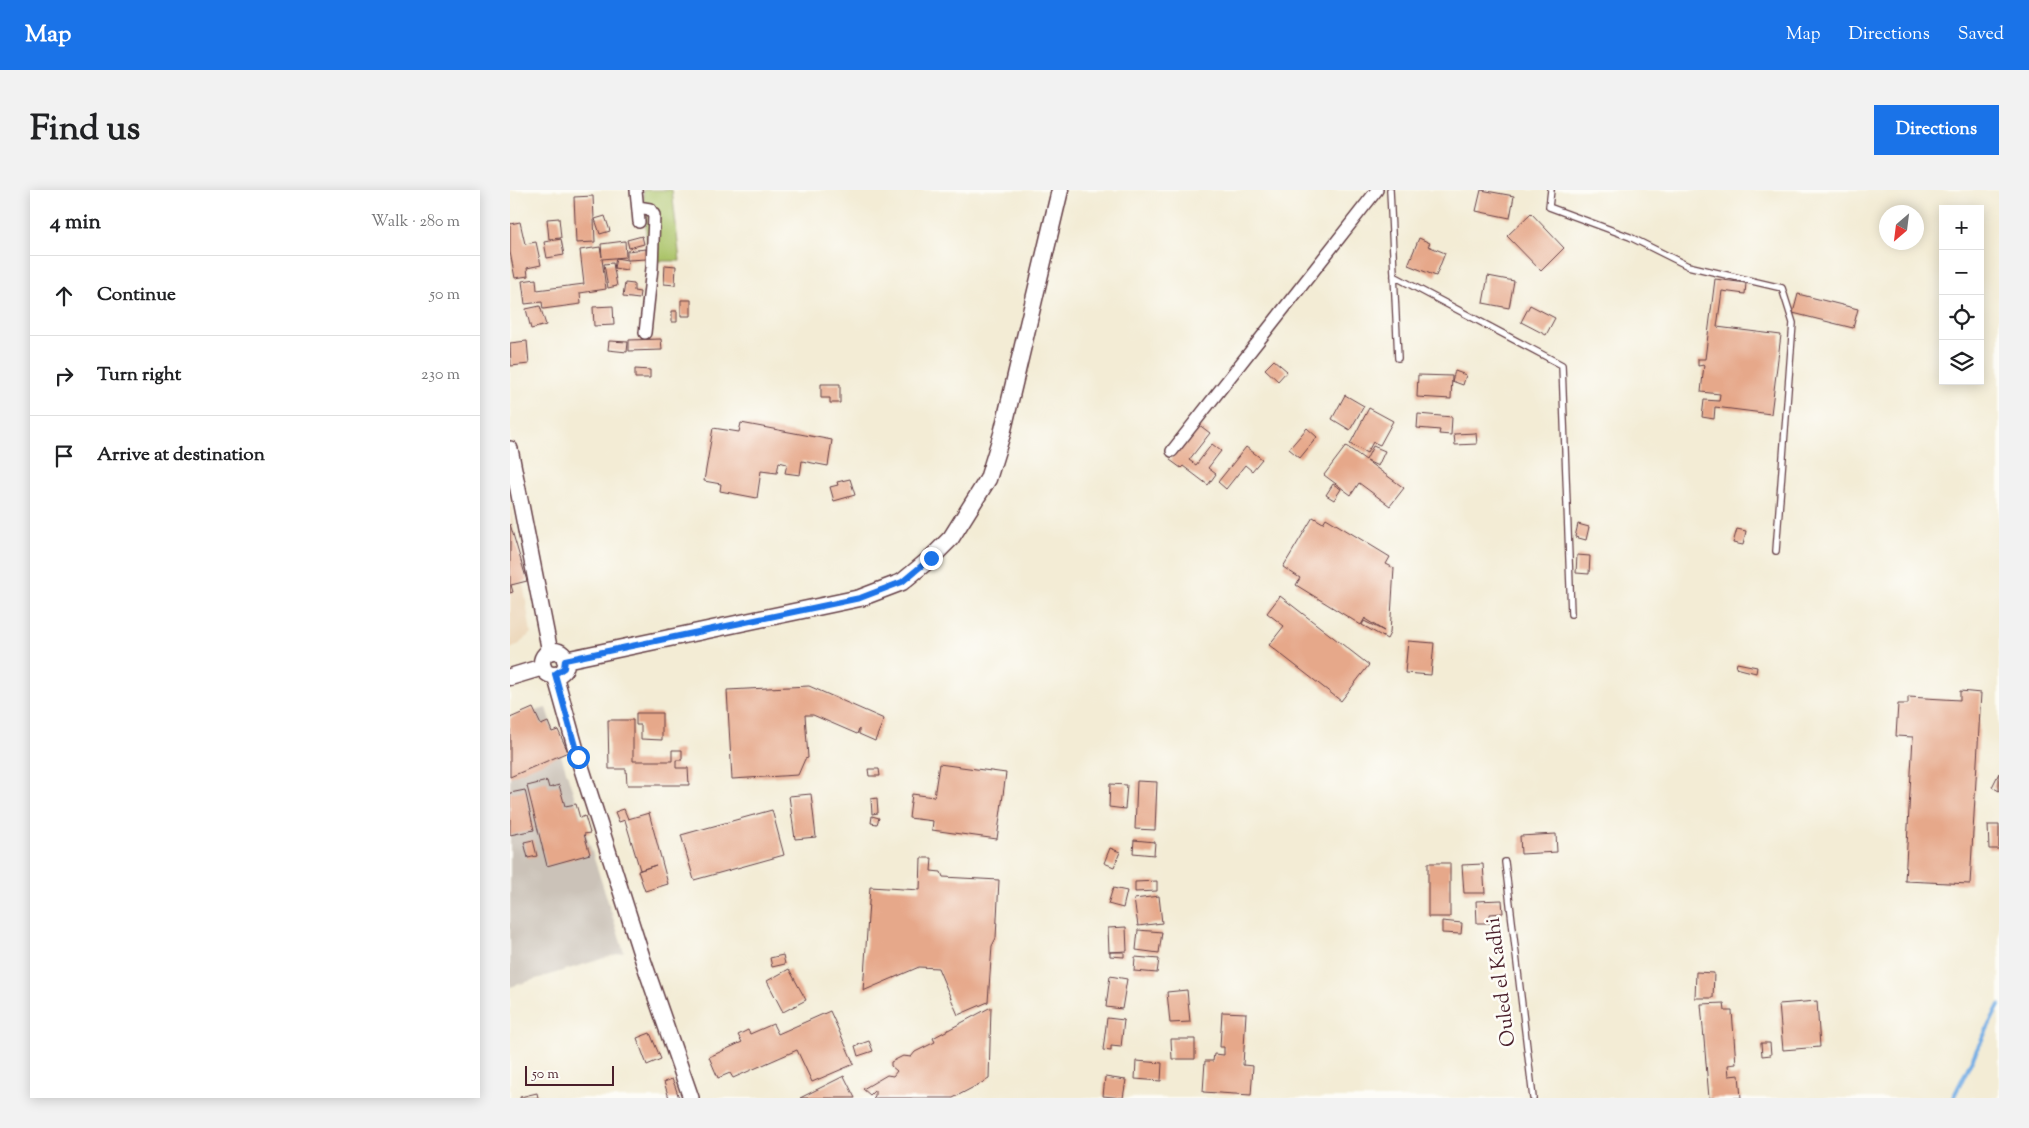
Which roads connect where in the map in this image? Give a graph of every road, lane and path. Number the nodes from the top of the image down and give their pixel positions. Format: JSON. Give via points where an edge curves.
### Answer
{"nodes":[{"id":1,"x":636,"y":190,"type":"edge"},
{"id":2,"x":1060,"y":190,"type":"edge"},
{"id":3,"x":1376,"y":190,"type":"edge"},
{"id":4,"x":1390,"y":190,"type":"edge"},
{"id":5,"x":1551,"y":190,"type":"edge"},
{"id":6,"x":638,"y":207,"type":"junction"},
{"id":7,"x":639,"y":222,"type":"dead end"},
{"id":8,"x":1394,"y":276,"type":"junction"},
{"id":9,"x":645,"y":333,"type":"dead end"},
{"id":10,"x":1398,"y":358,"type":"dead end"},
{"id":11,"x":510,"y":449,"type":"edge"},
{"id":12,"x":1172,"y":451,"type":"dead end"},
{"id":13,"x":1776,"y":551,"type":"dead end"},
{"id":14,"x":1571,"y":614,"type":"dead end"},
{"id":15,"x":550,"y":652,"type":"junction"},
{"id":16,"x":565,"y":660,"type":"junction"},
{"id":17,"x":549,"y":671,"type":"junction"},
{"id":18,"x":510,"y":677,"type":"edge"},
{"id":19,"x":1505,"y":862,"type":"dead end"},
{"id":20,"x":690,"y":1098,"type":"edge"},
{"id":21,"x":1532,"y":1098,"type":"edge"}],
"edges":[{"from":1,"to":6,"type":"street"},
{"from":2,"to":16,"type":"main road","via":[[1002,434],[988,479],[950,538],[931,558],[902,582],[860,598]]},
{"from":3,"to":12,"type":"street"},
{"from":4,"to":8,"type":"lane"},
{"from":5,"to":13,"type":"lane","via":[[1549,207],[1630,237],[1688,266],[1782,288],[1793,323]]},
{"from":6,"to":7,"type":"street"},
{"from":6,"to":9,"type":"street","via":[[650,209],[654,215]]},
{"from":8,"to":10,"type":"lane"},
{"from":8,"to":14,"type":"lane","via":[[1562,365]]},
{"from":11,"to":15,"type":"main road"},
{"from":15,"to":16,"type":"main road","via":[[558,652]]},
{"from":15,"to":17,"type":"main road","via":[[543,657]]},
{"from":16,"to":17,"type":"main road","via":[[564,668]]},
{"from":17,"to":18,"type":"main road"},
{"from":17,"to":20,"type":"main road"},
{"from":19,"to":21,"type":"lane","name":"Ouled el Kadhi"}]}
